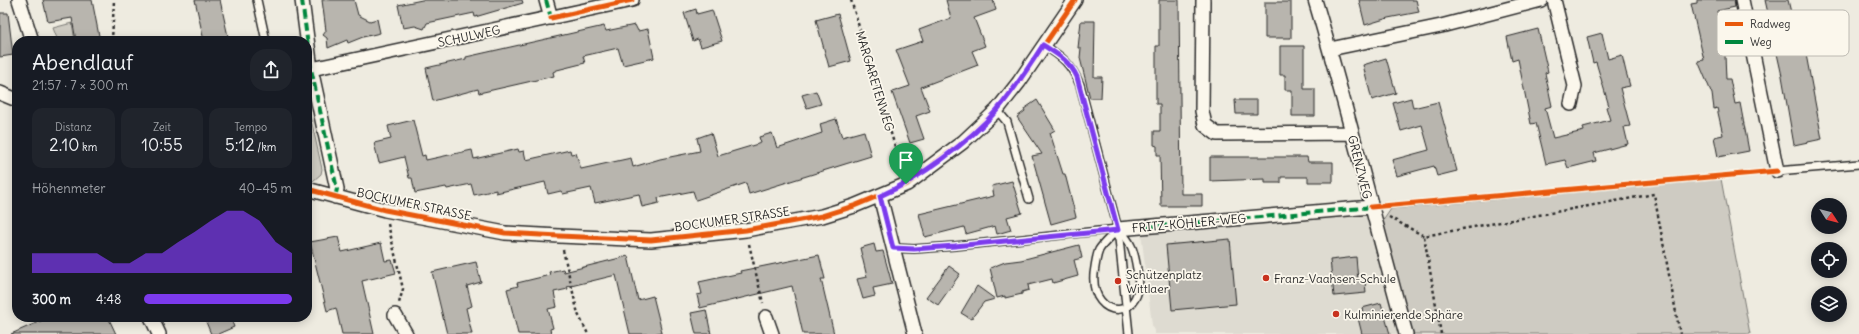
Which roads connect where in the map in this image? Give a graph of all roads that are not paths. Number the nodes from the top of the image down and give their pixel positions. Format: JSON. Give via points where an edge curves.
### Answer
{"nodes":[{"id":1,"x":19,"y":0,"type":"edge"},
{"id":2,"x":257,"y":0,"type":"edge"},
{"id":3,"x":302,"y":0,"type":"edge"},
{"id":4,"x":546,"y":0,"type":"edge"},
{"id":5,"x":632,"y":0,"type":"edge"},
{"id":6,"x":1075,"y":0,"type":"edge"},
{"id":7,"x":1203,"y":0,"type":"edge"},
{"id":8,"x":1315,"y":0,"type":"edge"},
{"id":9,"x":1540,"y":0,"type":"edge"},
{"id":10,"x":1554,"y":0,"type":"edge"},
{"id":11,"x":1742,"y":0,"type":"edge"},
{"id":12,"x":1744,"y":10,"type":"edge"},
{"id":13,"x":551,"y":18,"type":"junction"},
{"id":14,"x":30,"y":36,"type":"edge"},
{"id":15,"x":265,"y":36,"type":"edge"},
{"id":16,"x":306,"y":36,"type":"edge"},
{"id":17,"x":1043,"y":45,"type":"junction"},
{"id":18,"x":1330,"y":49,"type":"junction"},
{"id":19,"x":1753,"y":56,"type":"edge"},
{"id":20,"x":312,"y":69,"type":"edge"},
{"id":21,"x":312,"y":83,"type":"edge"},
{"id":22,"x":0,"y":92,"type":"edge"},
{"id":23,"x":12,"y":98,"type":"edge"},
{"id":24,"x":1571,"y":104,"type":"dead end"},
{"id":25,"x":997,"y":110,"type":"junction"},
{"id":26,"x":1352,"y":133,"type":"junction"},
{"id":27,"x":1859,"y":164,"type":"edge"},
{"id":28,"x":1777,"y":171,"type":"joint"},
{"id":29,"x":312,"y":190,"type":"edge"},
{"id":30,"x":880,"y":196,"type":"junction"},
{"id":31,"x":335,"y":197,"type":"junction"},
{"id":32,"x":1028,"y":199,"type":"dead end"},
{"id":33,"x":1371,"y":208,"type":"junction"},
{"id":34,"x":1112,"y":230,"type":"junction"},
{"id":35,"x":893,"y":248,"type":"junction"},
{"id":36,"x":1126,"y":308,"type":"junction"},
{"id":37,"x":395,"y":315,"type":"road end"},
{"id":38,"x":766,"y":317,"type":"road end"},
{"id":39,"x":153,"y":322,"type":"edge"},
{"id":40,"x":159,"y":334,"type":"edge"},
{"id":41,"x":406,"y":334,"type":"edge"},
{"id":42,"x":772,"y":334,"type":"edge"},
{"id":43,"x":915,"y":334,"type":"edge"},
{"id":44,"x":1128,"y":334,"type":"edge"},
{"id":45,"x":1406,"y":334,"type":"edge"}],
"edges":[{"from":1,"to":14,"type":"street"},
{"from":2,"to":15,"type":"lane"},
{"from":3,"to":16,"type":"street"},
{"from":4,"to":13,"type":"street"},
{"from":5,"to":13,"type":"street","name":"SCHULWEG"},
{"from":6,"to":17,"type":"street","name":"BOCKUMER STRASSE"},
{"from":7,"to":26,"type":"street","via":[[1202,111],[1205,125],[1217,134]]},
{"from":8,"to":18,"type":"street","name":"GRENZWEG"},
{"from":9,"to":18,"type":"street","via":[[1441,26]]},
{"from":10,"to":24,"type":"street","via":[[1575,86]]},
{"from":11,"to":12,"type":"street"},
{"from":13,"to":20,"type":"street","name":"SCHULWEG"},
{"from":17,"to":25,"type":"street","name":"BOCKUMER STRASSE"},
{"from":17,"to":34,"type":"lane","via":[[1073,68],[1078,81]]},
{"from":18,"to":26,"type":"street","name":"GRENZWEG"},
{"from":19,"to":28,"type":"street"},
{"from":21,"to":31,"type":"street","via":[[337,189]]},
{"from":22,"to":23,"type":"street"},
{"from":25,"to":30,"type":"street","name":"BOCKUMER STRASSE","via":[[963,142],[906,184]]},
{"from":25,"to":32,"type":"lane","via":[[1007,122]]},
{"from":26,"to":33,"type":"street","name":"GRENZWEG"},
{"from":27,"to":28,"type":"lane"},
{"from":29,"to":31,"type":"street","name":"BOCKUMER STRASSE"},
{"from":30,"to":31,"type":"street","name":"BOCKUMER STRASSE","via":[[822,216],[746,230],[651,240],[505,233],[385,210]]},
{"from":30,"to":35,"type":"street"},
{"from":33,"to":34,"type":"street","name":"FRITZ-KÖHLER-WEG"},
{"from":33,"to":45,"type":"street","name":"GRENZWEG"},
{"from":34,"to":35,"type":"lane","name":"FRITZ-KÖHLER-WEG","via":[[928,248]]},
{"from":34,"to":36,"type":"lane"},
{"from":34,"to":36,"type":"lane","via":[[1128,238],[1139,278],[1140,290],[1136,300]]},
{"from":34,"to":36,"type":"lane","via":[[1100,250],[1093,285],[1098,300],[1108,308]]},
{"from":35,"to":43,"type":"street"},
{"from":36,"to":44,"type":"lane"},
{"from":37,"to":41,"type":"street"},
{"from":38,"to":42,"type":"street"},
{"from":39,"to":40,"type":"street"}]}
